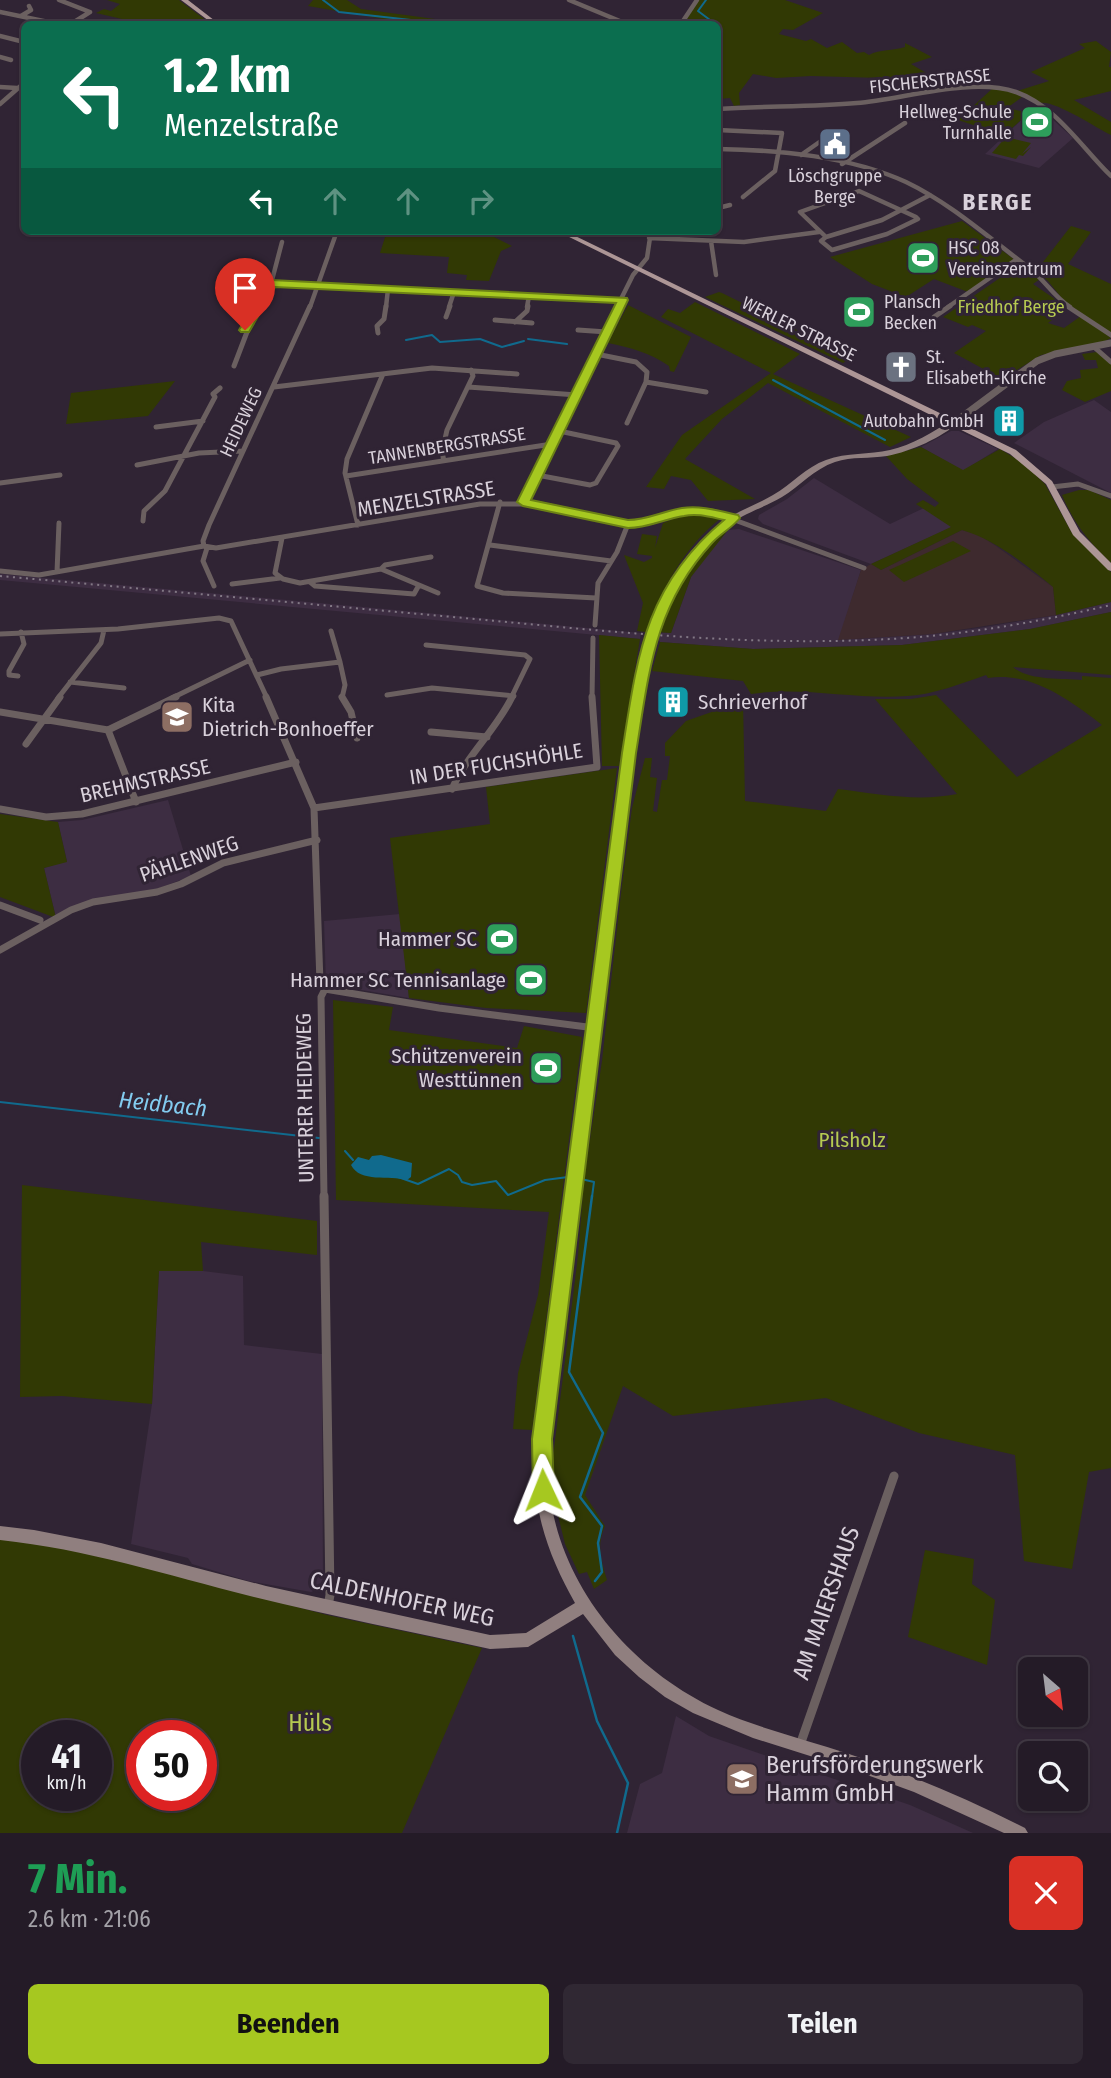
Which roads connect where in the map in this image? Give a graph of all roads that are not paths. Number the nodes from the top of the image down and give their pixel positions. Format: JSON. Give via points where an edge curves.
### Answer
{"nodes":[{"id":1,"x":60,"y":0,"type":"edge"},
{"id":2,"x":184,"y":0,"type":"edge"},
{"id":3,"x":569,"y":0,"type":"edge"},
{"id":4,"x":697,"y":0,"type":"edge"},
{"id":5,"x":29,"y":6,"type":"dead end"},
{"id":6,"x":0,"y":12,"type":"edge"},
{"id":7,"x":21,"y":16,"type":"junction"},
{"id":8,"x":44,"y":21,"type":"edge"},
{"id":9,"x":76,"y":21,"type":"edge"},
{"id":10,"x":212,"y":21,"type":"edge"},
{"id":11,"x":619,"y":21,"type":"edge"},
{"id":12,"x":683,"y":21,"type":"edge"},
{"id":13,"x":0,"y":36,"type":"edge"},
{"id":14,"x":21,"y":41,"type":"edge"},
{"id":15,"x":0,"y":57,"type":"edge"},
{"id":16,"x":11,"y":60,"type":"dead end"},
{"id":17,"x":21,"y":86,"type":"edge"},
{"id":18,"x":0,"y":87,"type":"edge"},
{"id":19,"x":18,"y":88,"type":"junction"},
{"id":20,"x":0,"y":104,"type":"edge"},
{"id":21,"x":721,"y":109,"type":"edge"},
{"id":22,"x":905,"y":123,"type":"dead end"},
{"id":23,"x":721,"y":130,"type":"edge"},
{"id":24,"x":828,"y":136,"type":"dead end"},
{"id":25,"x":721,"y":149,"type":"edge"},
{"id":26,"x":778,"y":151,"type":"junction"},
{"id":27,"x":801,"y":155,"type":"junction"},
{"id":28,"x":842,"y":164,"type":"junction"},
{"id":29,"x":1111,"y":176,"type":"edge"},
{"id":30,"x":930,"y":195,"type":"junction"},
{"id":31,"x":743,"y":197,"type":"dead end"},
{"id":32,"x":727,"y":203,"type":"dead end"},
{"id":33,"x":721,"y":207,"type":"edge"},
{"id":34,"x":902,"y":211,"type":"junction"},
{"id":35,"x":819,"y":232,"type":"junction"},
{"id":36,"x":336,"y":235,"type":"edge"},
{"id":37,"x":568,"y":235,"type":"edge"},
{"id":38,"x":649,"y":235,"type":"edge"},
{"id":39,"x":826,"y":237,"type":"junction"},
{"id":40,"x":649,"y":238,"type":"junction"},
{"id":41,"x":710,"y":241,"type":"junction"},
{"id":42,"x":282,"y":242,"type":"dead end"},
{"id":43,"x":1017,"y":259,"type":"junction"},
{"id":44,"x":637,"y":268,"type":"junction"},
{"id":45,"x":716,"y":275,"type":"dead end"},
{"id":46,"x":241,"y":282,"type":"dead end"},
{"id":47,"x":271,"y":284,"type":"junction"},
{"id":48,"x":319,"y":287,"type":"junction"},
{"id":49,"x":388,"y":289,"type":"junction"},
{"id":50,"x":454,"y":292,"type":"junction"},
{"id":51,"x":529,"y":296,"type":"junction"},
{"id":52,"x":623,"y":300,"type":"junction"},
{"id":53,"x":446,"y":317,"type":"dead end"},
{"id":54,"x":934,"y":317,"type":"dead end"},
{"id":55,"x":495,"y":320,"type":"dead end"},
{"id":56,"x":515,"y":322,"type":"junction"},
{"id":57,"x":532,"y":323,"type":"dead end"},
{"id":58,"x":578,"y":330,"type":"dead end"},
{"id":59,"x":607,"y":332,"type":"junction"},
{"id":60,"x":378,"y":334,"type":"dead end"},
{"id":61,"x":1111,"y":335,"type":"edge"},
{"id":62,"x":1111,"y":343,"type":"edge"},
{"id":63,"x":1094,"y":347,"type":"junction"},
{"id":64,"x":596,"y":354,"type":"junction"},
{"id":65,"x":1111,"y":362,"type":"edge"},
{"id":66,"x":234,"y":366,"type":"dead end"},
{"id":67,"x":471,"y":370,"type":"junction"},
{"id":68,"x":383,"y":374,"type":"junction"},
{"id":69,"x":517,"y":374,"type":"dead end"},
{"id":70,"x":646,"y":382,"type":"junction"},
{"id":71,"x":274,"y":387,"type":"junction"},
{"id":72,"x":468,"y":387,"type":"junction"},
{"id":73,"x":220,"y":388,"type":"dead end"},
{"id":74,"x":706,"y":392,"type":"dead end"},
{"id":75,"x":577,"y":395,"type":"junction"},
{"id":76,"x":203,"y":421,"type":"junction"},
{"id":77,"x":953,"y":421,"type":"junction"},
{"id":78,"x":627,"y":423,"type":"dead end"},
{"id":79,"x":156,"y":427,"type":"dead end"},
{"id":80,"x":559,"y":431,"type":"junction"},
{"id":81,"x":552,"y":444,"type":"junction"},
{"id":82,"x":243,"y":451,"type":"junction"},
{"id":83,"x":184,"y":456,"type":"junction"},
{"id":84,"x":444,"y":461,"type":"junction"},
{"id":85,"x":137,"y":466,"type":"dead end"},
{"id":86,"x":60,"y":475,"type":"dead end"},
{"id":87,"x":537,"y":475,"type":"junction"},
{"id":88,"x":346,"y":477,"type":"junction"},
{"id":89,"x":0,"y":483,"type":"edge"},
{"id":90,"x":1052,"y":487,"type":"junction"},
{"id":91,"x":1111,"y":496,"type":"edge"},
{"id":92,"x":500,"y":502,"type":"junction"},
{"id":93,"x":523,"y":502,"type":"junction"},
{"id":94,"x":751,"y":508,"type":"junction"},
{"id":95,"x":734,"y":518,"type":"junction"},
{"id":96,"x":143,"y":521,"type":"dead end"},
{"id":97,"x":59,"y":523,"type":"dead end"},
{"id":98,"x":628,"y":524,"type":"junction"},
{"id":99,"x":358,"y":525,"type":"junction"},
{"id":100,"x":758,"y":527,"type":"junction"},
{"id":101,"x":282,"y":538,"type":"junction"},
{"id":102,"x":490,"y":545,"type":"junction"},
{"id":103,"x":205,"y":547,"type":"junction"},
{"id":104,"x":431,"y":557,"type":"dead end"},
{"id":105,"x":611,"y":561,"type":"junction"},
{"id":106,"x":864,"y":568,"type":"dead end"},
{"id":107,"x":1111,"y":568,"type":"edge"},
{"id":108,"x":381,"y":569,"type":"junction"},
{"id":109,"x":0,"y":571,"type":"edge"},
{"id":110,"x":57,"y":572,"type":"junction"},
{"id":111,"x":280,"y":578,"type":"junction"},
{"id":112,"x":310,"y":582,"type":"junction"},
{"id":113,"x":232,"y":584,"type":"dead end"},
{"id":114,"x":419,"y":585,"type":"junction"},
{"id":115,"x":214,"y":586,"type":"dead end"},
{"id":116,"x":438,"y":593,"type":"dead end"},
{"id":117,"x":596,"y":598,"type":"junction"},
{"id":118,"x":595,"y":625,"type":"dead end"},
{"id":119,"x":104,"y":630,"type":"junction"},
{"id":120,"x":331,"y":631,"type":"dead end"},
{"id":121,"x":21,"y":632,"type":"junction"},
{"id":122,"x":0,"y":634,"type":"edge"},
{"id":123,"x":593,"y":638,"type":"dead end"},
{"id":124,"x":426,"y":645,"type":"dead end"},
{"id":125,"x":250,"y":660,"type":"junction"},
{"id":126,"x":340,"y":662,"type":"junction"},
{"id":127,"x":18,"y":676,"type":"dead end"},
{"id":128,"x":257,"y":676,"type":"junction"},
{"id":129,"x":70,"y":682,"type":"junction"},
{"id":130,"x":124,"y":688,"type":"dead end"},
{"id":131,"x":387,"y":695,"type":"dead end"},
{"id":132,"x":514,"y":696,"type":"junction"},
{"id":133,"x":0,"y":712,"type":"edge"},
{"id":134,"x":43,"y":718,"type":"junction"},
{"id":135,"x":108,"y":730,"type":"junction"},
{"id":136,"x":431,"y":732,"type":"dead end"},
{"id":137,"x":487,"y":737,"type":"junction"},
{"id":138,"x":357,"y":738,"type":"dead end"},
{"id":139,"x":26,"y":744,"type":"dead end"},
{"id":140,"x":296,"y":762,"type":"junction"},
{"id":141,"x":452,"y":789,"type":"junction"},
{"id":142,"x":136,"y":802,"type":"junction"},
{"id":143,"x":314,"y":808,"type":"junction"},
{"id":144,"x":0,"y":809,"type":"edge"},
{"id":145,"x":317,"y":839,"type":"junction"},
{"id":146,"x":0,"y":905,"type":"edge"},
{"id":147,"x":40,"y":920,"type":"dead end"},
{"id":148,"x":0,"y":950,"type":"edge"},
{"id":149,"x":326,"y":989,"type":"junction"},
{"id":150,"x":595,"y":1028,"type":"junction"},
{"id":151,"x":894,"y":1476,"type":"dead end"},
{"id":152,"x":0,"y":1533,"type":"edge"},
{"id":153,"x":585,"y":1605,"type":"junction"},
{"id":154,"x":328,"y":1606,"type":"junction"},
{"id":155,"x":800,"y":1745,"type":"junction"},
{"id":156,"x":1020,"y":1833,"type":"edge"}],
"edges":[{"from":1,"to":9,"type":"street","via":[[90,12]]},
{"from":2,"to":10,"type":"main road"},
{"from":3,"to":11,"type":"street"},
{"from":4,"to":12,"type":"street"},
{"from":5,"to":7,"type":"street","via":[[31,10]]},
{"from":6,"to":7,"type":"street"},
{"from":7,"to":8,"type":"street"},
{"from":13,"to":14,"type":"street"},
{"from":15,"to":16,"type":"street"},
{"from":17,"to":19,"type":"street"},
{"from":18,"to":19,"type":"street"},
{"from":19,"to":20,"type":"street"},
{"from":21,"to":29,"type":"street","name":"FISCHERSTRASSE","via":[[848,103],[983,87],[1006,89],[1052,114]]},
{"from":22,"to":28,"type":"street"},
{"from":23,"to":26,"type":"street","via":[[782,133]]},
{"from":24,"to":27,"type":"street"},
{"from":25,"to":26,"type":"street"},
{"from":26,"to":27,"type":"street"},
{"from":26,"to":31,"type":"street","via":[[775,171]]},
{"from":27,"to":28,"type":"street"},
{"from":28,"to":30,"type":"street","via":[[906,182]]},
{"from":30,"to":34,"type":"street"},
{"from":30,"to":43,"type":"street"},
{"from":32,"to":33,"type":"street","via":[[730,205]]},
{"from":34,"to":35,"type":"street","via":[[859,191],[800,212]]},
{"from":34,"to":39,"type":"street"},
{"from":34,"to":39,"type":"street","via":[[917,220],[832,250],[821,241]]},
{"from":35,"to":39,"type":"street"},
{"from":35,"to":41,"type":"street","via":[[757,241]]},
{"from":36,"to":48,"type":"street","name":"HEIDEWEG"},
{"from":37,"to":44,"type":"main road","name":"WERLER STRASSE"},
{"from":38,"to":40,"type":"street"},
{"from":40,"to":41,"type":"street"},
{"from":40,"to":44,"type":"street","via":[[647,258]]},
{"from":41,"to":45,"type":"street"},
{"from":42,"to":47,"type":"street"},
{"from":43,"to":54,"type":"street"},
{"from":43,"to":61,"type":"street","via":[[1041,277],[1056,298]]},
{"from":44,"to":52,"type":"street"},
{"from":44,"to":77,"type":"main road","name":"WERLER STRASSE"},
{"from":46,"to":47,"type":"street"},
{"from":47,"to":48,"type":"street"},
{"from":47,"to":66,"type":"street","via":[[245,330]]},
{"from":48,"to":49,"type":"street"},
{"from":48,"to":71,"type":"street","name":"HEIDEWEG"},
{"from":49,"to":50,"type":"street"},
{"from":49,"to":60,"type":"street"},
{"from":50,"to":51,"type":"street"},
{"from":50,"to":53,"type":"street"},
{"from":51,"to":52,"type":"street"},
{"from":51,"to":56,"type":"street","via":[[527,311]]},
{"from":52,"to":59,"type":"street"},
{"from":55,"to":56,"type":"street"},
{"from":56,"to":57,"type":"street"},
{"from":58,"to":59,"type":"street"},
{"from":59,"to":64,"type":"street"},
{"from":62,"to":63,"type":"street"},
{"from":63,"to":65,"type":"street"},
{"from":63,"to":77,"type":"street","via":[[1037,360]]},
{"from":64,"to":70,"type":"street","via":[[641,365],[647,372]]},
{"from":64,"to":75,"type":"street"},
{"from":67,"to":68,"type":"street","via":[[432,368]]},
{"from":67,"to":69,"type":"street"},
{"from":67,"to":72,"type":"street"},
{"from":68,"to":71,"type":"street"},
{"from":68,"to":88,"type":"street","via":[[347,459]]},
{"from":70,"to":74,"type":"street"},
{"from":70,"to":78,"type":"street"},
{"from":71,"to":82,"type":"street","name":"HEIDEWEG"},
{"from":72,"to":75,"type":"street"},
{"from":72,"to":84,"type":"street","via":[[442,442]]},
{"from":73,"to":76,"type":"street"},
{"from":75,"to":80,"type":"street"},
{"from":76,"to":79,"type":"street"},
{"from":76,"to":83,"type":"street"},
{"from":77,"to":90,"type":"main road","name":"WERLER STRASSE","via":[[1013,452]]},
{"from":77,"to":94,"type":"main road","via":[[895,451],[827,462],[778,496]]},
{"from":80,"to":81,"type":"street"},
{"from":80,"to":87,"type":"street","via":[[618,446],[596,483]]},
{"from":81,"to":84,"type":"street","name":"TANNENBERGSTRASSE"},
{"from":81,"to":87,"type":"street"},
{"from":82,"to":83,"type":"street"},
{"from":82,"to":103,"type":"street","name":"HEIDEWEG","via":[[204,535]]},
{"from":83,"to":85,"type":"street"},
{"from":83,"to":96,"type":"street","via":[[165,491],[144,511]]},
{"from":84,"to":88,"type":"street","name":"TANNENBERGSTRASSE"},
{"from":86,"to":89,"type":"street"},
{"from":87,"to":93,"type":"street"},
{"from":88,"to":99,"type":"street"},
{"from":90,"to":91,"type":"street","via":[[1078,484]]},
{"from":90,"to":107,"type":"main road","name":"WERLER STRASSE","via":[[1076,533]]},
{"from":92,"to":93,"type":"street","name":"MENZELSTRASSE"},
{"from":92,"to":99,"type":"street","name":"MENZELSTRASSE"},
{"from":92,"to":102,"type":"street"},
{"from":93,"to":98,"type":"street","name":"MENZELSTRASSE"},
{"from":94,"to":95,"type":"main road"},
{"from":94,"to":100,"type":"street","via":[[750,520]]},
{"from":95,"to":98,"type":"street","name":"MENZELSTRASSE","via":[[698,510]]},
{"from":95,"to":100,"type":"street","name":"MENZELSTRASSE"},
{"from":95,"to":150,"type":"main road","via":[[707,540],[682,572],[648,641],[629,753]]},
{"from":97,"to":110,"type":"street"},
{"from":98,"to":105,"type":"street"},
{"from":99,"to":101,"type":"street","name":"MENZELSTRASSE"},
{"from":100,"to":106,"type":"street","name":"MENZELSTRASSE"},
{"from":101,"to":103,"type":"street","name":"MENZELSTRASSE"},
{"from":101,"to":111,"type":"street","via":[[275,573]]},
{"from":102,"to":105,"type":"street"},
{"from":102,"to":117,"type":"street","via":[[477,586],[503,593]]},
{"from":103,"to":110,"type":"street","name":"MENZELSTRASSE"},
{"from":103,"to":115,"type":"street","name":"HEIDEWEG","via":[[203,561]]},
{"from":104,"to":108,"type":"street"},
{"from":105,"to":117,"type":"street","via":[[598,583]]},
{"from":108,"to":112,"type":"street"},
{"from":108,"to":114,"type":"street"},
{"from":109,"to":110,"type":"street","name":"MENZELSTRASSE"},
{"from":111,"to":112,"type":"street","via":[[296,584]]},
{"from":111,"to":113,"type":"street"},
{"from":112,"to":114,"type":"street","via":[[414,594]]},
{"from":114,"to":116,"type":"street"},
{"from":117,"to":118,"type":"street"},
{"from":119,"to":121,"type":"street"},
{"from":119,"to":125,"type":"street","name":"UNTERER HEIDEWEG","via":[[222,618],[233,623]]},
{"from":119,"to":129,"type":"street","via":[[101,643]]},
{"from":120,"to":126,"type":"street"},
{"from":121,"to":122,"type":"street"},
{"from":121,"to":127,"type":"street","via":[[24,644],[9,675]]},
{"from":123,"to":141,"type":"street","name":"IN DER FUCHSHÖHLE","via":[[597,767]]},
{"from":124,"to":132,"type":"street","via":[[525,655],[530,659]]},
{"from":125,"to":128,"type":"street","name":"UNTERER HEIDEWEG"},
{"from":125,"to":135,"type":"street"},
{"from":126,"to":128,"type":"street"},
{"from":126,"to":138,"type":"street","via":[[345,685],[341,694]]},
{"from":128,"to":140,"type":"street","name":"UNTERER HEIDEWEG"},
{"from":129,"to":130,"type":"street"},
{"from":129,"to":134,"type":"street"},
{"from":131,"to":132,"type":"street","via":[[432,688]]},
{"from":132,"to":137,"type":"street"},
{"from":133,"to":134,"type":"street"},
{"from":134,"to":135,"type":"street"},
{"from":134,"to":139,"type":"street"},
{"from":135,"to":142,"type":"street"},
{"from":136,"to":137,"type":"street"},
{"from":137,"to":141,"type":"street"},
{"from":140,"to":142,"type":"street","name":"BREHMSTRASSE"},
{"from":140,"to":143,"type":"street","name":"UNTERER HEIDEWEG"},
{"from":141,"to":143,"type":"street","name":"IN DER FUCHSHÖHLE"},
{"from":142,"to":144,"type":"street","name":"BREHMSTRASSE","via":[[67,816]]},
{"from":143,"to":145,"type":"street","name":"UNTERER HEIDEWEG"},
{"from":145,"to":148,"type":"street","name":"PÄHLENWEG","via":[[223,863],[170,888],[93,902]]},
{"from":145,"to":149,"type":"street","name":"UNTERER HEIDEWEG","via":[[320,983]]},
{"from":146,"to":147,"type":"street"},
{"from":149,"to":150,"type":"street"},
{"from":149,"to":154,"type":"street","name":"UNTERER HEIDEWEG","via":[[321,997]]},
{"from":150,"to":153,"type":"main road","via":[[541,1472],[556,1550]]},
{"from":151,"to":155,"type":"street","name":"AM MAIERSHAUS"},
{"from":152,"to":154,"type":"main road","name":"CALDENHOFER WEG","via":[[99,1549]]},
{"from":153,"to":154,"type":"main road","name":"CALDENHOFER WEG","via":[[528,1640],[502,1643]]},
{"from":153,"to":155,"type":"main road","via":[[625,1655],[675,1694],[721,1718]]},
{"from":155,"to":156,"type":"main road","via":[[930,1790]]}]}
